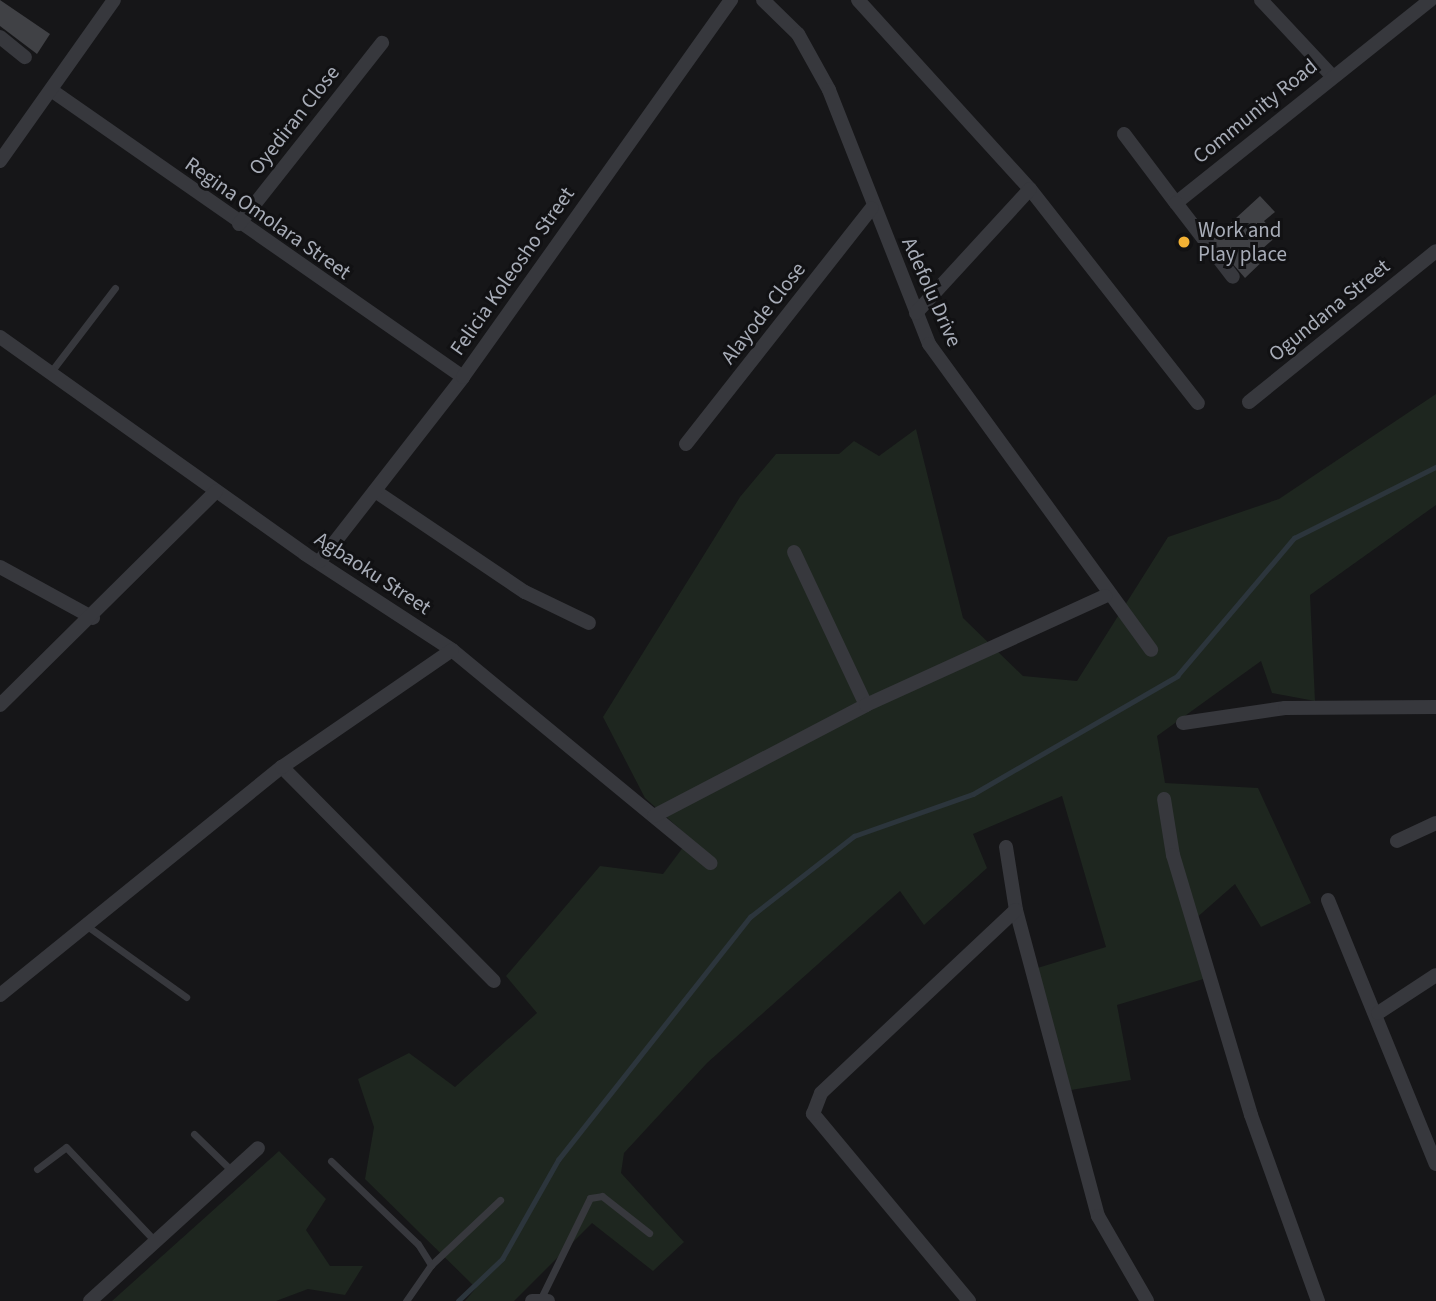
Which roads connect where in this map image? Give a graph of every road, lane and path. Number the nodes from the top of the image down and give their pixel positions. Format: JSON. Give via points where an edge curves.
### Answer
{"nodes":[{"id":1,"x":114,"y":0,"type":"edge"},
{"id":2,"x":731,"y":0,"type":"edge"},
{"id":3,"x":763,"y":0,"type":"edge"},
{"id":4,"x":858,"y":0,"type":"edge"},
{"id":5,"x":1261,"y":0,"type":"edge"},
{"id":6,"x":1430,"y":0,"type":"edge"},
{"id":7,"x":0,"y":37,"type":"edge"},
{"id":8,"x":382,"y":43,"type":"dead end"},
{"id":9,"x":25,"y":57,"type":"dead end"},
{"id":10,"x":1332,"y":76,"type":"junction"},
{"id":11,"x":51,"y":90,"type":"junction"},
{"id":12,"x":1124,"y":134,"type":"dead end"},
{"id":13,"x":0,"y":161,"type":"edge"},
{"id":14,"x":1030,"y":189,"type":"junction"},
{"id":15,"x":1176,"y":203,"type":"junction"},
{"id":16,"x":873,"y":208,"type":"junction"},
{"id":17,"x":239,"y":224,"type":"junction"},
{"id":18,"x":1436,"y":251,"type":"edge"},
{"id":19,"x":1233,"y":277,"type":"dead end"},
{"id":20,"x":115,"y":288,"type":"dead end"},
{"id":21,"x":916,"y":313,"type":"junction"},
{"id":22,"x":0,"y":337,"type":"edge"},
{"id":23,"x":50,"y":373,"type":"junction"},
{"id":24,"x":463,"y":377,"type":"junction"},
{"id":25,"x":1249,"y":402,"type":"dead end"},
{"id":26,"x":1198,"y":403,"type":"dead end"},
{"id":27,"x":686,"y":444,"type":"dead end"},
{"id":28,"x":216,"y":491,"type":"junction"},
{"id":29,"x":375,"y":491,"type":"junction"},
{"id":30,"x":794,"y":552,"type":"dead end"},
{"id":31,"x":320,"y":561,"type":"junction"},
{"id":32,"x":0,"y":567,"type":"edge"},
{"id":33,"x":1105,"y":596,"type":"junction"},
{"id":34,"x":93,"y":618,"type":"junction"},
{"id":35,"x":589,"y":623,"type":"dead end"},
{"id":36,"x":452,"y":650,"type":"junction"},
{"id":37,"x":1151,"y":650,"type":"dead end"},
{"id":38,"x":0,"y":705,"type":"edge"},
{"id":39,"x":866,"y":705,"type":"junction"},
{"id":40,"x":1436,"y":707,"type":"edge"},
{"id":41,"x":1183,"y":723,"type":"dead end"},
{"id":42,"x":282,"y":767,"type":"junction"},
{"id":43,"x":1164,"y":799,"type":"dead end"},
{"id":44,"x":654,"y":816,"type":"junction"},
{"id":45,"x":1436,"y":822,"type":"edge"},
{"id":46,"x":1396,"y":841,"type":"dead end"},
{"id":47,"x":1006,"y":847,"type":"dead end"},
{"id":48,"x":710,"y":863,"type":"dead end"},
{"id":49,"x":1328,"y":900,"type":"dead end"},
{"id":50,"x":1016,"y":910,"type":"junction"},
{"id":51,"x":86,"y":926,"type":"junction"},
{"id":52,"x":1436,"y":975,"type":"edge"},
{"id":53,"x":494,"y":981,"type":"dead end"},
{"id":54,"x":0,"y":995,"type":"edge"},
{"id":55,"x":186,"y":997,"type":"dead end"},
{"id":56,"x":1378,"y":1013,"type":"junction"},
{"id":57,"x":194,"y":1134,"type":"dead end"},
{"id":58,"x":258,"y":1148,"type":"dead end"},
{"id":59,"x":331,"y":1161,"type":"dead end"},
{"id":60,"x":1436,"y":1164,"type":"edge"},
{"id":61,"x":37,"y":1169,"type":"dead end"},
{"id":62,"x":232,"y":1172,"type":"junction"},
{"id":63,"x":499,"y":1200,"type":"dead end"},
{"id":64,"x":649,"y":1233,"type":"dead end"},
{"id":65,"x":155,"y":1242,"type":"junction"},
{"id":66,"x":431,"y":1265,"type":"junction"},
{"id":67,"x":540,"y":1300,"type":"edge"},
{"id":68,"x":90,"y":1301,"type":"edge"},
{"id":69,"x":406,"y":1301,"type":"edge"},
{"id":70,"x":969,"y":1301,"type":"edge"},
{"id":71,"x":1147,"y":1301,"type":"edge"},
{"id":72,"x":1318,"y":1301,"type":"edge"}],
"edges":[{"from":1,"to":11,"type":"street"},
{"from":2,"to":24,"type":"street","name":"Felicia Koleosho Street"},
{"from":3,"to":16,"type":"street","name":"Adefolu Drive","via":[[798,34],[816,62]]},
{"from":4,"to":14,"type":"street"},
{"from":5,"to":10,"type":"street"},
{"from":6,"to":10,"type":"street","name":"Community Road"},
{"from":7,"to":9,"type":"street"},
{"from":8,"to":17,"type":"street","name":"Oyediran Close"},
{"from":10,"to":15,"type":"street","name":"Community Road"},
{"from":11,"to":13,"type":"street"},
{"from":11,"to":17,"type":"street","name":"Regina Omolara Street"},
{"from":12,"to":15,"type":"street"},
{"from":14,"to":21,"type":"street"},
{"from":14,"to":26,"type":"street"},
{"from":15,"to":19,"type":"street"},
{"from":16,"to":21,"type":"street","name":"Adefolu Drive"},
{"from":16,"to":27,"type":"street","name":"Alayode Close"},
{"from":17,"to":24,"type":"street","name":"Regina Omolara Street"},
{"from":18,"to":25,"type":"street","name":"Ogundana Street"},
{"from":20,"to":23,"type":"lane"},
{"from":21,"to":33,"type":"street","name":"Adefolu Drive","via":[[968,405]]},
{"from":22,"to":23,"type":"street","name":"Agbaoku Street"},
{"from":23,"to":28,"type":"street","name":"Agbaoku Street"},
{"from":24,"to":29,"type":"street","name":"Felicia Koleosho Street"},
{"from":28,"to":31,"type":"street","name":"Agbaoku Street"},
{"from":28,"to":34,"type":"street"},
{"from":29,"to":31,"type":"street","name":"Felicia Koleosho Street"},
{"from":29,"to":35,"type":"street","via":[[525,592]]},
{"from":30,"to":39,"type":"street"},
{"from":31,"to":36,"type":"street","name":"Agbaoku Street"},
{"from":32,"to":34,"type":"street"},
{"from":33,"to":37,"type":"street","name":"Adefolu Drive"},
{"from":33,"to":39,"type":"street"},
{"from":34,"to":38,"type":"street"},
{"from":36,"to":42,"type":"street"},
{"from":36,"to":44,"type":"street","name":"Agbaoku Street"},
{"from":39,"to":44,"type":"street"},
{"from":40,"to":41,"type":"street","via":[[1285,708]]},
{"from":42,"to":51,"type":"street"},
{"from":42,"to":53,"type":"street"},
{"from":43,"to":72,"type":"street","via":[[1172,855],[1251,1115]]},
{"from":44,"to":48,"type":"street","name":"Agbaoku Street"},
{"from":45,"to":46,"type":"street"},
{"from":47,"to":50,"type":"street"},
{"from":49,"to":56,"type":"street"},
{"from":50,"to":70,"type":"street","via":[[821,1093],[813,1114]]},
{"from":50,"to":71,"type":"street","via":[[1098,1216]]},
{"from":51,"to":54,"type":"street"},
{"from":51,"to":55,"type":"lane"},
{"from":52,"to":56,"type":"street"},
{"from":56,"to":60,"type":"street"},
{"from":57,"to":62,"type":"lane"},
{"from":58,"to":62,"type":"street"},
{"from":59,"to":66,"type":"lane","via":[[418,1244]]},
{"from":61,"to":65,"type":"lane","via":[[66,1147]]},
{"from":62,"to":65,"type":"street"},
{"from":63,"to":66,"type":"lane"},
{"from":64,"to":67,"type":"lane","via":[[614,1203],[590,1198]]},
{"from":65,"to":68,"type":"street"},
{"from":66,"to":69,"type":"lane"}]}
